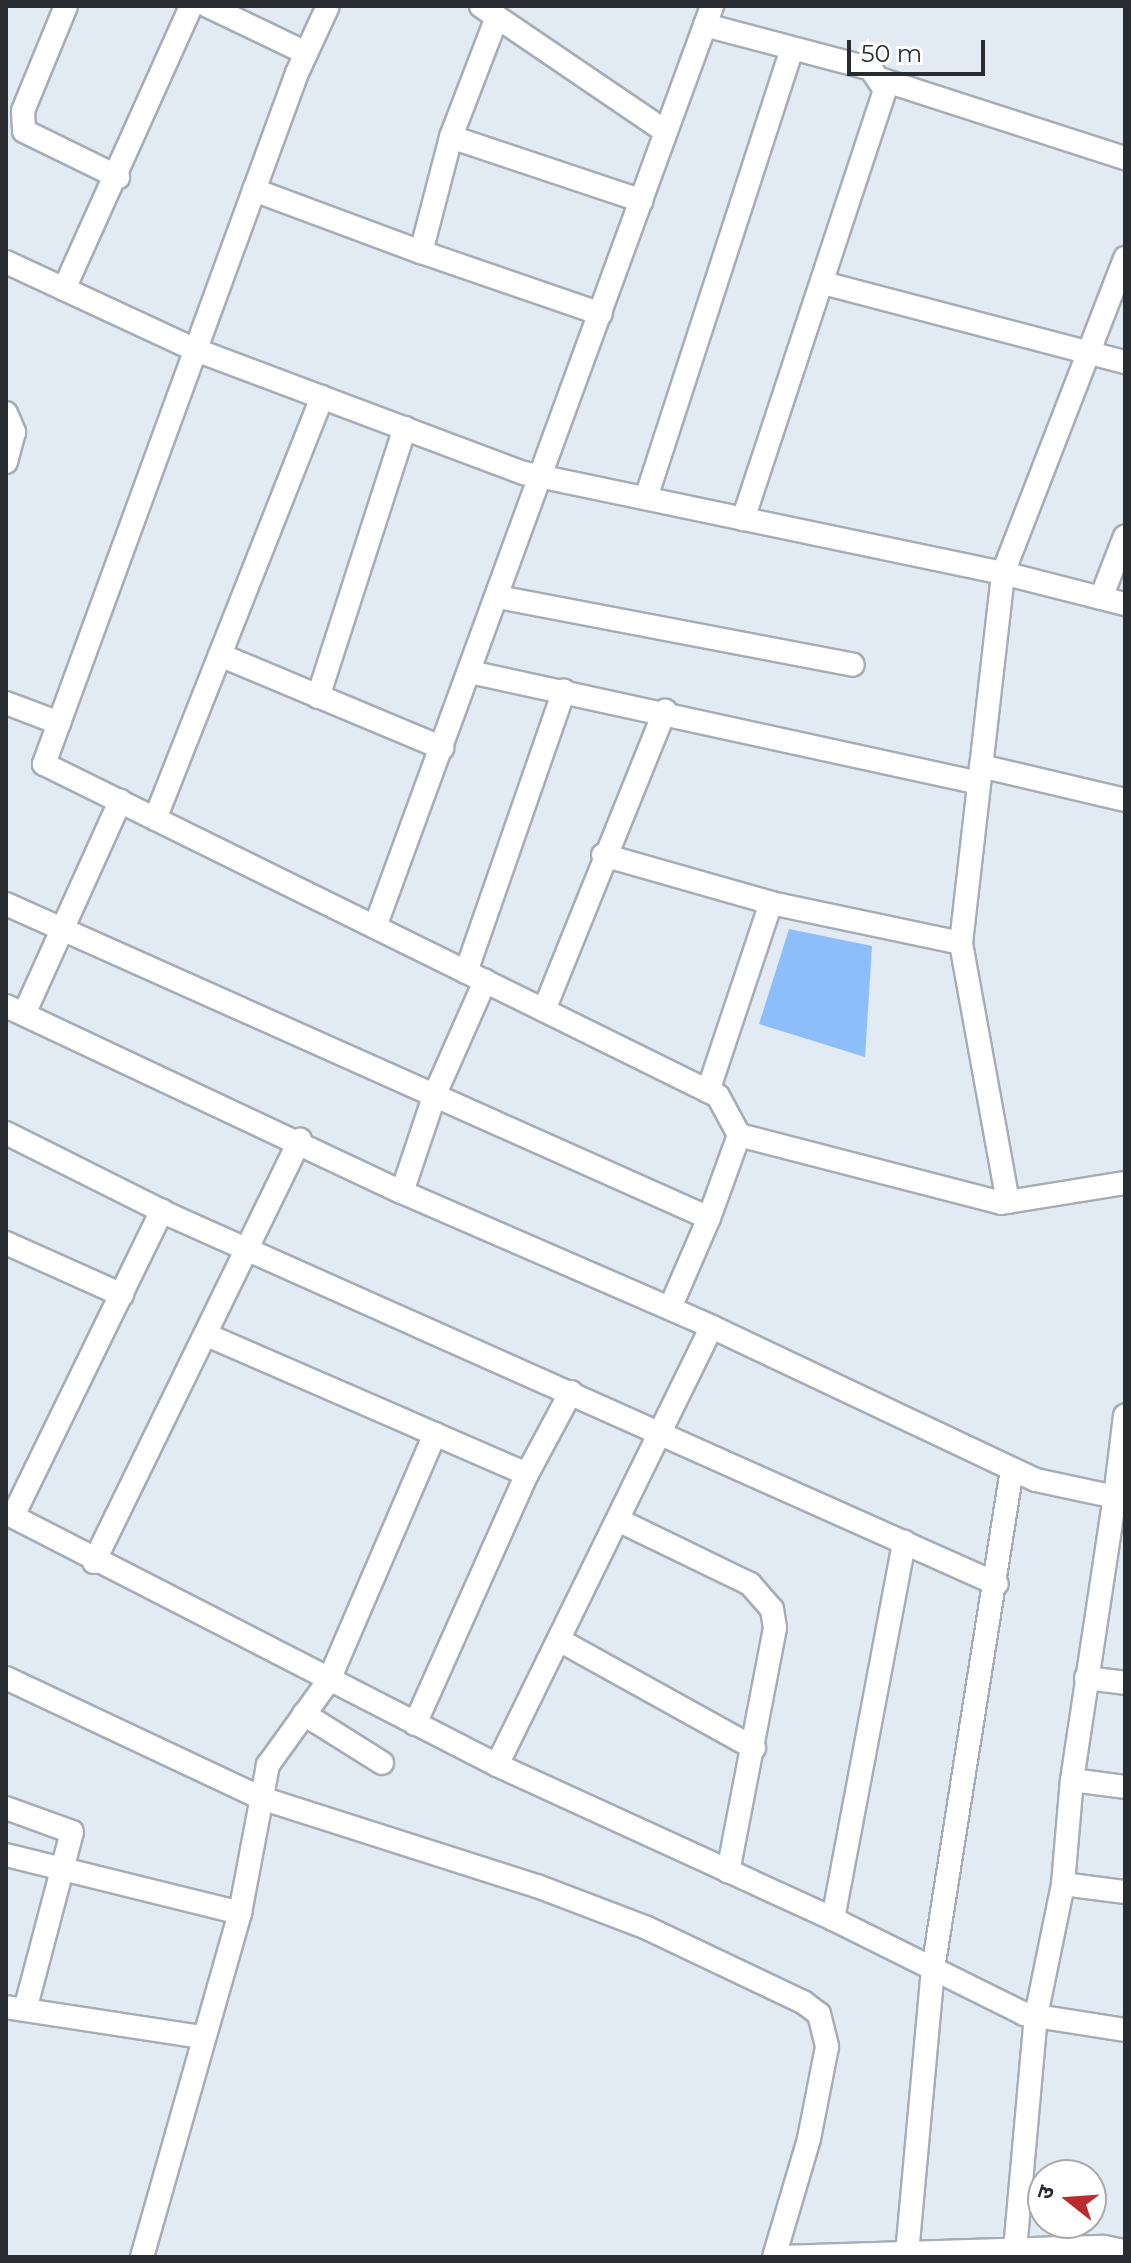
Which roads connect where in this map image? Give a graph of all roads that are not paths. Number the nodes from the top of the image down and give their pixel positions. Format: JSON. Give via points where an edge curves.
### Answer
{"nodes":[{"id":1,"x":66,"y":6,"type":"edge"},
{"id":2,"x":191,"y":6,"type":"edge"},
{"id":3,"x":208,"y":6,"type":"edge"},
{"id":4,"x":328,"y":6,"type":"edge"},
{"id":5,"x":489,"y":12,"type":"edge"},
{"id":6,"x":708,"y":16,"type":"edge"},
{"id":7,"x":792,"y":49,"type":"junction"},
{"id":8,"x":306,"y":53,"type":"junction"},
{"id":9,"x":883,"y":80,"type":"junction"},
{"id":10,"x":666,"y":132,"type":"junction"},
{"id":11,"x":451,"y":137,"type":"junction"},
{"id":12,"x":1125,"y":158,"type":"edge"},
{"id":13,"x":118,"y":177,"type":"junction"},
{"id":14,"x":254,"y":190,"type":"junction"},
{"id":15,"x":642,"y":201,"type":"junction"},
{"id":16,"x":421,"y":252,"type":"junction"},
{"id":17,"x":1125,"y":258,"type":"edge"},
{"id":18,"x":6,"y":262,"type":"edge"},
{"id":19,"x":823,"y":283,"type":"junction"},
{"id":20,"x":64,"y":289,"type":"junction"},
{"id":21,"x":601,"y":314,"type":"junction"},
{"id":22,"x":196,"y":350,"type":"junction"},
{"id":23,"x":1089,"y":351,"type":"junction"},
{"id":24,"x":1125,"y":362,"type":"edge"},
{"id":25,"x":322,"y":397,"type":"junction"},
{"id":26,"x":6,"y":413,"type":"edge"},
{"id":27,"x":405,"y":428,"type":"junction"},
{"id":28,"x":6,"y":462,"type":"edge"},
{"id":29,"x":542,"y":477,"type":"junction"},
{"id":30,"x":646,"y":498,"type":"junction"},
{"id":31,"x":743,"y":519,"type":"junction"},
{"id":32,"x":1125,"y":536,"type":"edge"},
{"id":33,"x":1003,"y":573,"type":"junction"},
{"id":34,"x":498,"y":597,"type":"junction"},
{"id":35,"x":1101,"y":598,"type":"junction"},
{"id":36,"x":1125,"y":604,"type":"edge"},
{"id":37,"x":220,"y":655,"type":"junction"},
{"id":38,"x":853,"y":665,"type":"dead end"},
{"id":39,"x":470,"y":672,"type":"junction"},
{"id":40,"x":564,"y":691,"type":"junction"},
{"id":41,"x":318,"y":697,"type":"junction"},
{"id":42,"x":6,"y":703,"type":"edge"},
{"id":43,"x":665,"y":711,"type":"junction"},
{"id":44,"x":59,"y":723,"type":"junction"},
{"id":45,"x":442,"y":748,"type":"junction"},
{"id":46,"x":980,"y":775,"type":"junction"},
{"id":47,"x":1125,"y":800,"type":"edge"},
{"id":48,"x":120,"y":801,"type":"junction"},
{"id":49,"x":155,"y":819,"type":"junction"},
{"id":50,"x":603,"y":855,"type":"junction"},
{"id":51,"x":771,"y":903,"type":"junction"},
{"id":52,"x":6,"y":904,"type":"edge"},
{"id":53,"x":375,"y":927,"type":"junction"},
{"id":54,"x":62,"y":931,"type":"junction"},
{"id":55,"x":961,"y":943,"type":"junction"},
{"id":56,"x":476,"y":976,"type":"junction"},
{"id":57,"x":15,"y":1010,"type":"edge"},
{"id":58,"x":544,"y":1010,"type":"junction"},
{"id":59,"x":708,"y":1091,"type":"junction"},
{"id":60,"x":435,"y":1094,"type":"junction"},
{"id":61,"x":6,"y":1133,"type":"edge"},
{"id":62,"x":739,"y":1135,"type":"junction"},
{"id":63,"x":300,"y":1139,"type":"junction"},
{"id":64,"x":1125,"y":1183,"type":"edge"},
{"id":65,"x":402,"y":1192,"type":"junction"},
{"id":66,"x":1008,"y":1202,"type":"junction"},
{"id":67,"x":162,"y":1210,"type":"junction"},
{"id":68,"x":709,"y":1218,"type":"junction"},
{"id":69,"x":6,"y":1243,"type":"edge"},
{"id":70,"x":248,"y":1250,"type":"junction"},
{"id":71,"x":122,"y":1295,"type":"junction"},
{"id":72,"x":670,"y":1308,"type":"junction"},
{"id":73,"x":712,"y":1327,"type":"junction"},
{"id":74,"x":207,"y":1335,"type":"junction"},
{"id":75,"x":571,"y":1392,"type":"junction"},
{"id":76,"x":1125,"y":1416,"type":"edge"},
{"id":77,"x":662,"y":1433,"type":"junction"},
{"id":78,"x":435,"y":1434,"type":"junction"},
{"id":79,"x":1122,"y":1459,"type":"edge"},
{"id":80,"x":1012,"y":1469,"type":"junction"},
{"id":81,"x":527,"y":1474,"type":"junction"},
{"id":82,"x":1115,"y":1497,"type":"junction"},
{"id":83,"x":10,"y":1514,"type":"edge"},
{"id":84,"x":618,"y":1520,"type":"junction"},
{"id":85,"x":904,"y":1542,"type":"junction"},
{"id":86,"x":94,"y":1562,"type":"junction"},
{"id":87,"x":997,"y":1584,"type":"junction"},
{"id":88,"x":559,"y":1640,"type":"junction"},
{"id":89,"x":6,"y":1678,"type":"edge"},
{"id":90,"x":1086,"y":1678,"type":"junction"},
{"id":91,"x":329,"y":1680,"type":"junction"},
{"id":92,"x":1125,"y":1683,"type":"edge"},
{"id":93,"x":304,"y":1714,"type":"junction"},
{"id":94,"x":415,"y":1724,"type":"junction"},
{"id":95,"x":754,"y":1748,"type":"junction"},
{"id":96,"x":382,"y":1763,"type":"dead end"},
{"id":97,"x":497,"y":1765,"type":"junction"},
{"id":98,"x":1072,"y":1780,"type":"junction"},
{"id":99,"x":1125,"y":1787,"type":"edge"},
{"id":100,"x":261,"y":1798,"type":"junction"},
{"id":101,"x":6,"y":1808,"type":"edge"},
{"id":102,"x":6,"y":1855,"type":"edge"},
{"id":103,"x":63,"y":1870,"type":"junction"},
{"id":104,"x":728,"y":1871,"type":"junction"},
{"id":105,"x":1063,"y":1884,"type":"junction"},
{"id":106,"x":1125,"y":1892,"type":"edge"},
{"id":107,"x":240,"y":1913,"type":"junction"},
{"id":108,"x":833,"y":1919,"type":"junction"},
{"id":109,"x":933,"y":1969,"type":"junction"},
{"id":110,"x":15,"y":2009,"type":"edge"},
{"id":111,"x":1036,"y":2016,"type":"junction"},
{"id":112,"x":1125,"y":2030,"type":"edge"},
{"id":113,"x":203,"y":2037,"type":"junction"},
{"id":114,"x":1015,"y":2250,"type":"junction"},
{"id":115,"x":1110,"y":2252,"type":"edge"},
{"id":116,"x":907,"y":2254,"type":"junction"},
{"id":117,"x":933,"y":2255,"type":"edge"},
{"id":118,"x":142,"y":2257,"type":"edge"},
{"id":119,"x":774,"y":2257,"type":"edge"},
{"id":120,"x":781,"y":2257,"type":"edge"}],
"edges":[{"from":1,"to":13,"type":"street","via":[[23,111],[24,131]]},
{"from":2,"to":13,"type":"street"},
{"from":3,"to":8,"type":"street"},
{"from":4,"to":8,"type":"street"},
{"from":5,"to":10,"type":"street"},
{"from":5,"to":11,"type":"street"},
{"from":6,"to":7,"type":"street"},
{"from":6,"to":10,"type":"street"},
{"from":7,"to":9,"type":"street","via":[[871,69]]},
{"from":7,"to":30,"type":"street"},
{"from":8,"to":14,"type":"street"},
{"from":9,"to":12,"type":"street"},
{"from":9,"to":19,"type":"street","via":[[884,102]]},
{"from":10,"to":15,"type":"street"},
{"from":11,"to":15,"type":"street"},
{"from":11,"to":16,"type":"street"},
{"from":13,"to":20,"type":"street"},
{"from":14,"to":16,"type":"street"},
{"from":14,"to":22,"type":"street"},
{"from":15,"to":21,"type":"street"},
{"from":16,"to":21,"type":"street"},
{"from":17,"to":23,"type":"street"},
{"from":18,"to":20,"type":"street"},
{"from":19,"to":23,"type":"street"},
{"from":19,"to":31,"type":"street"},
{"from":20,"to":22,"type":"street"},
{"from":21,"to":29,"type":"street"},
{"from":22,"to":25,"type":"street"},
{"from":22,"to":44,"type":"street"},
{"from":23,"to":24,"type":"street"},
{"from":23,"to":33,"type":"street"},
{"from":25,"to":27,"type":"street"},
{"from":25,"to":37,"type":"street"},
{"from":26,"to":28,"type":"street","via":[[14,432]]},
{"from":27,"to":29,"type":"street"},
{"from":27,"to":41,"type":"street"},
{"from":29,"to":30,"type":"street"},
{"from":29,"to":34,"type":"street"},
{"from":30,"to":31,"type":"street"},
{"from":31,"to":33,"type":"street"},
{"from":32,"to":35,"type":"street"},
{"from":33,"to":35,"type":"street"},
{"from":33,"to":46,"type":"street"},
{"from":34,"to":38,"type":"street"},
{"from":34,"to":39,"type":"street"},
{"from":35,"to":36,"type":"street"},
{"from":37,"to":41,"type":"street"},
{"from":37,"to":49,"type":"street"},
{"from":39,"to":40,"type":"street"},
{"from":39,"to":45,"type":"street"},
{"from":40,"to":43,"type":"street"},
{"from":40,"to":56,"type":"street"},
{"from":41,"to":45,"type":"street"},
{"from":42,"to":44,"type":"street"},
{"from":43,"to":46,"type":"street"},
{"from":43,"to":50,"type":"street"},
{"from":44,"to":48,"type":"street","via":[[44,764]]},
{"from":45,"to":53,"type":"street"},
{"from":46,"to":47,"type":"street"},
{"from":46,"to":55,"type":"street"},
{"from":48,"to":49,"type":"street"},
{"from":48,"to":54,"type":"street"},
{"from":49,"to":53,"type":"street"},
{"from":50,"to":51,"type":"street"},
{"from":50,"to":58,"type":"street"},
{"from":51,"to":55,"type":"street"},
{"from":51,"to":59,"type":"street"},
{"from":52,"to":54,"type":"street"},
{"from":53,"to":56,"type":"street"},
{"from":54,"to":57,"type":"street"},
{"from":54,"to":60,"type":"street"},
{"from":55,"to":66,"type":"street"},
{"from":56,"to":58,"type":"street"},
{"from":56,"to":60,"type":"street"},
{"from":57,"to":63,"type":"street"},
{"from":58,"to":59,"type":"street"},
{"from":59,"to":62,"type":"street","via":[[718,1096]]},
{"from":60,"to":65,"type":"street"},
{"from":60,"to":68,"type":"street"},
{"from":61,"to":67,"type":"street"},
{"from":62,"to":66,"type":"street"},
{"from":62,"to":68,"type":"street"},
{"from":63,"to":65,"type":"street"},
{"from":63,"to":70,"type":"street"},
{"from":64,"to":66,"type":"street"},
{"from":65,"to":72,"type":"street"},
{"from":67,"to":70,"type":"street"},
{"from":67,"to":71,"type":"street"},
{"from":68,"to":72,"type":"street"},
{"from":69,"to":71,"type":"street"},
{"from":70,"to":74,"type":"street"},
{"from":70,"to":75,"type":"street"},
{"from":71,"to":83,"type":"street"},
{"from":72,"to":73,"type":"street"},
{"from":73,"to":77,"type":"street"},
{"from":73,"to":80,"type":"street"},
{"from":74,"to":78,"type":"street"},
{"from":74,"to":86,"type":"street"},
{"from":75,"to":77,"type":"street"},
{"from":75,"to":81,"type":"street"},
{"from":76,"to":79,"type":"street"},
{"from":77,"to":84,"type":"street"},
{"from":77,"to":85,"type":"street"},
{"from":78,"to":81,"type":"street"},
{"from":78,"to":91,"type":"street"},
{"from":79,"to":82,"type":"street"},
{"from":80,"to":82,"type":"street","via":[[1036,1480]]},
{"from":80,"to":87,"type":"street"},
{"from":81,"to":94,"type":"street"},
{"from":82,"to":90,"type":"street"},
{"from":83,"to":86,"type":"street"},
{"from":84,"to":88,"type":"street"},
{"from":84,"to":95,"type":"street","via":[[766,1597],[775,1628]]},
{"from":85,"to":87,"type":"street"},
{"from":85,"to":108,"type":"street"},
{"from":86,"to":91,"type":"street"},
{"from":87,"to":109,"type":"street"},
{"from":88,"to":95,"type":"street"},
{"from":88,"to":97,"type":"street"},
{"from":89,"to":100,"type":"street"},
{"from":90,"to":92,"type":"street"},
{"from":90,"to":98,"type":"street"},
{"from":91,"to":93,"type":"street"},
{"from":91,"to":94,"type":"street"},
{"from":93,"to":96,"type":"street"},
{"from":93,"to":100,"type":"street","via":[[268,1765]]},
{"from":94,"to":97,"type":"street"},
{"from":95,"to":104,"type":"street"},
{"from":97,"to":104,"type":"street"},
{"from":98,"to":99,"type":"street"},
{"from":98,"to":105,"type":"street"},
{"from":100,"to":107,"type":"street"},
{"from":100,"to":119,"type":"street","via":[[537,1886],[647,1928],[819,2014],[827,2047],[809,2139]]},
{"from":101,"to":103,"type":"street","via":[[69,1827],[72,1836]]},
{"from":102,"to":103,"type":"street"},
{"from":103,"to":107,"type":"street"},
{"from":103,"to":110,"type":"street"},
{"from":104,"to":108,"type":"street"},
{"from":105,"to":106,"type":"street"},
{"from":105,"to":111,"type":"street"},
{"from":107,"to":113,"type":"street"},
{"from":108,"to":109,"type":"street"},
{"from":109,"to":111,"type":"street"},
{"from":109,"to":116,"type":"street"},
{"from":110,"to":113,"type":"street"},
{"from":111,"to":112,"type":"street"},
{"from":111,"to":114,"type":"street"},
{"from":113,"to":118,"type":"street"},
{"from":114,"to":115,"type":"street"},
{"from":114,"to":117,"type":"street"},
{"from":116,"to":117,"type":"street"},
{"from":116,"to":120,"type":"street"}]}
